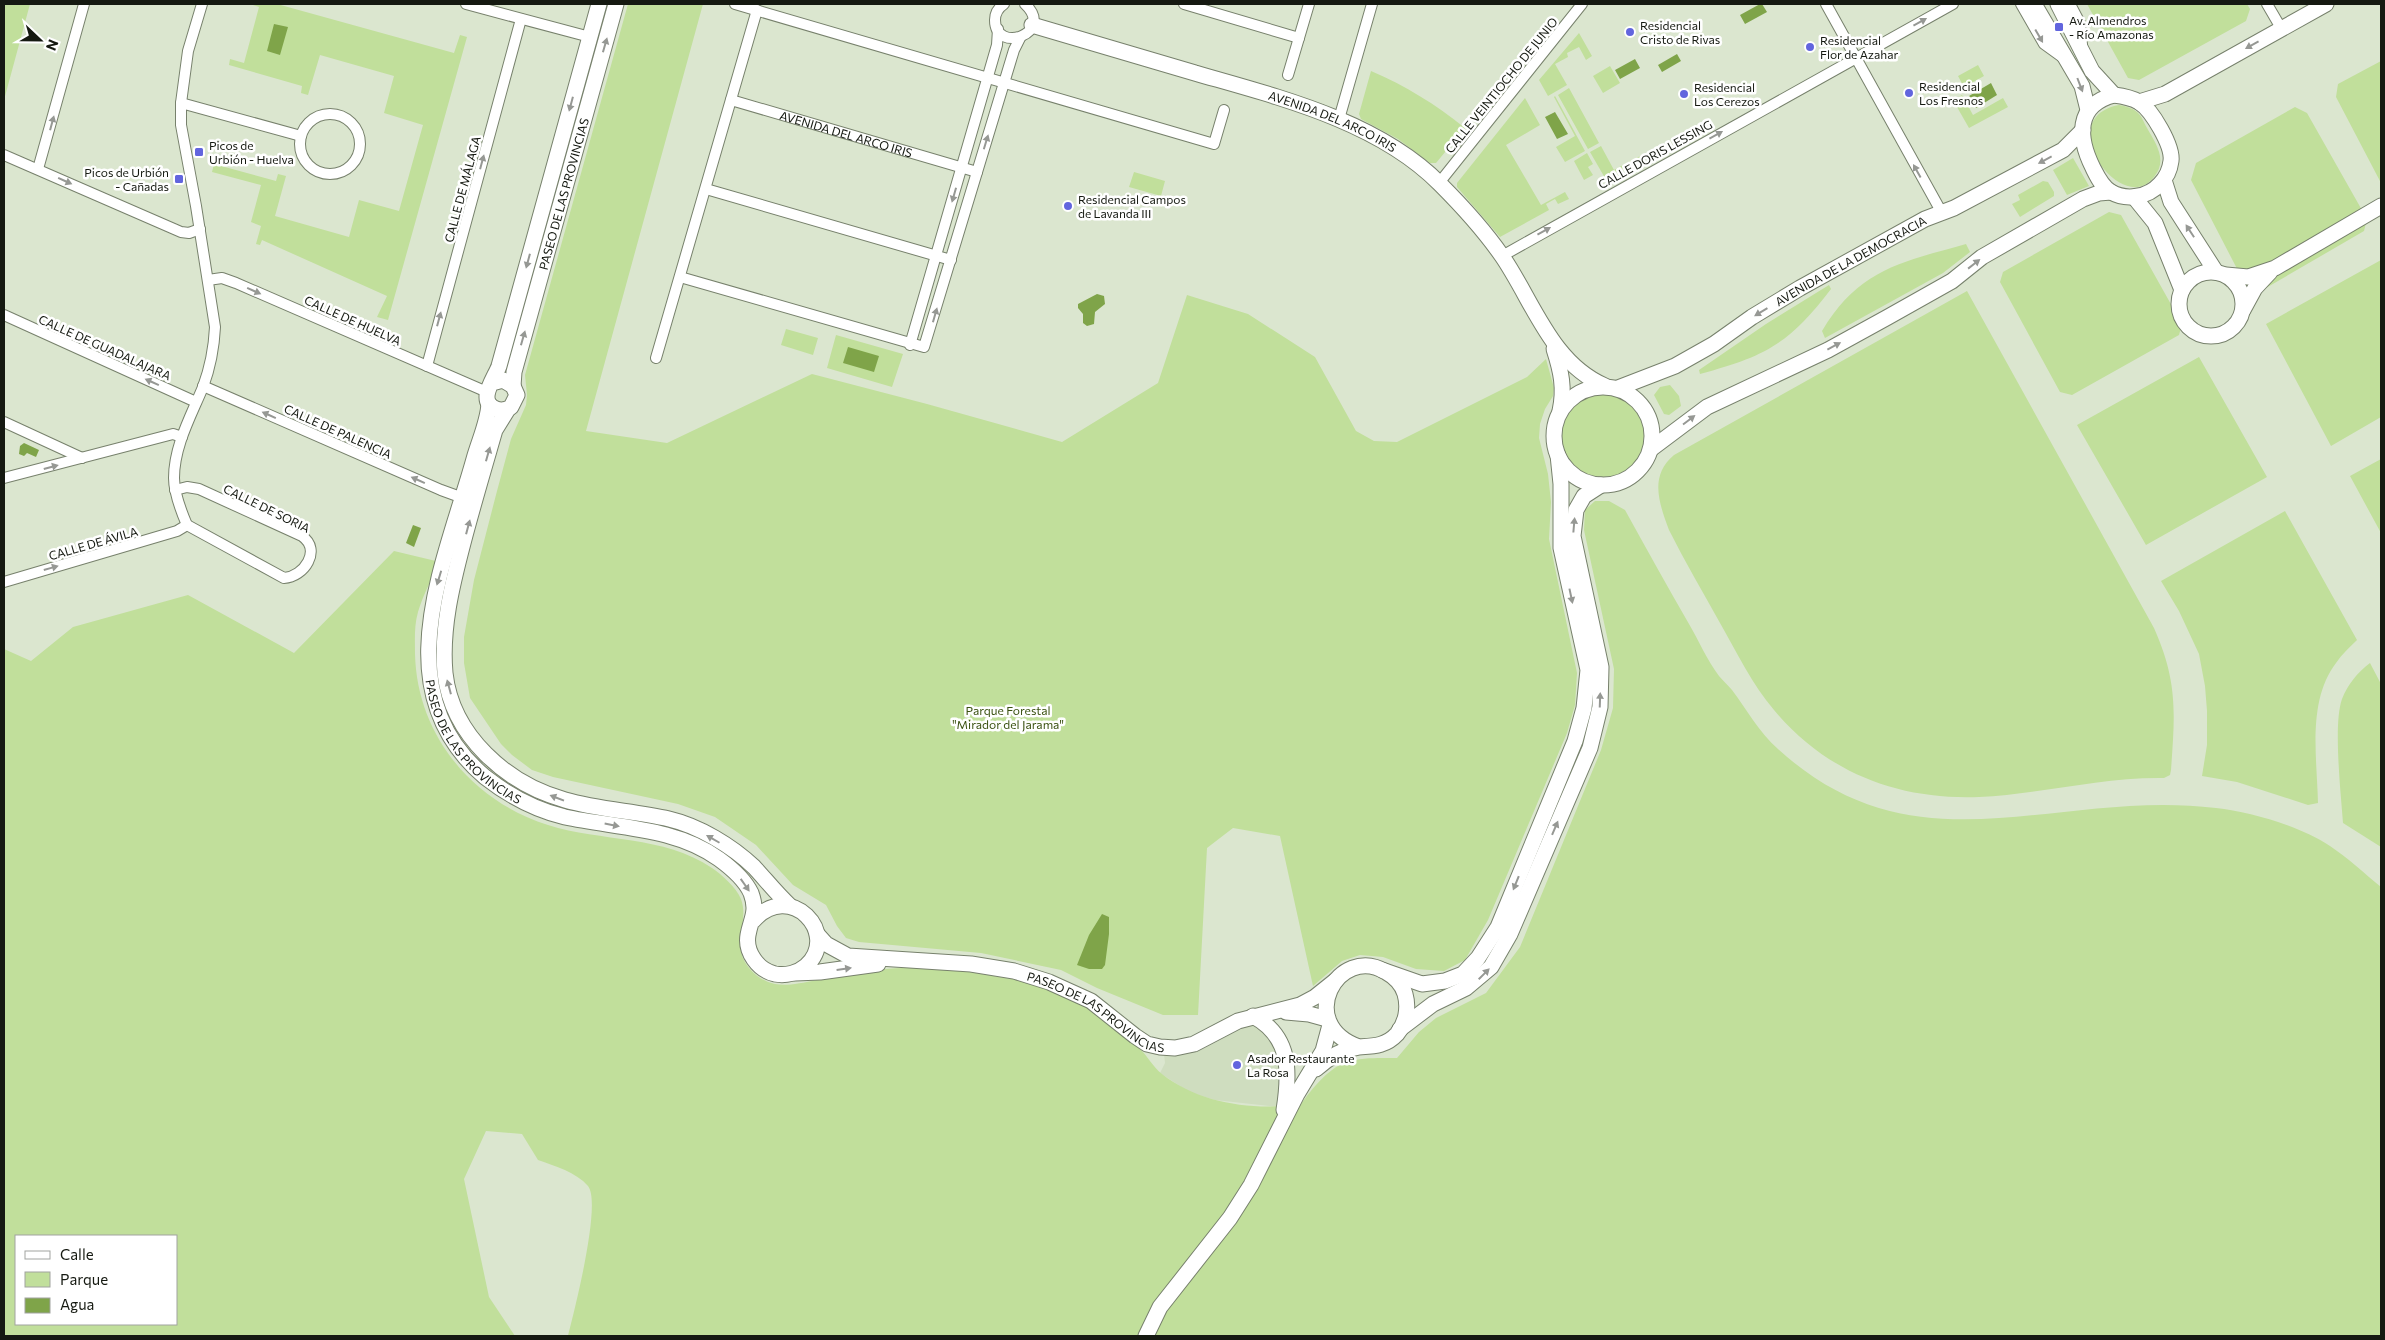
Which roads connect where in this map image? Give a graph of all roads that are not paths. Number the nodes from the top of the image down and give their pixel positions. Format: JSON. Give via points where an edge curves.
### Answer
{"nodes":[{"id":1,"x":84,"y":4,"type":"edge"},
{"id":2,"x":202,"y":4,"type":"edge"},
{"id":3,"x":466,"y":4,"type":"edge"},
{"id":4,"x":599,"y":4,"type":"edge"},
{"id":5,"x":616,"y":4,"type":"edge"},
{"id":6,"x":735,"y":4,"type":"edge"},
{"id":7,"x":1004,"y":4,"type":"edge"},
{"id":8,"x":1025,"y":4,"type":"edge"},
{"id":9,"x":1184,"y":4,"type":"edge"},
{"id":10,"x":1309,"y":4,"type":"edge"},
{"id":11,"x":1372,"y":4,"type":"edge"},
{"id":12,"x":1582,"y":4,"type":"edge"},
{"id":13,"x":1826,"y":4,"type":"edge"},
{"id":14,"x":1953,"y":4,"type":"edge"},
{"id":15,"x":2021,"y":4,"type":"edge"},
{"id":16,"x":2034,"y":4,"type":"edge"},
{"id":17,"x":2058,"y":4,"type":"edge"},
{"id":18,"x":2070,"y":4,"type":"edge"},
{"id":19,"x":2267,"y":4,"type":"edge"},
{"id":20,"x":2326,"y":4,"type":"edge"},
{"id":21,"x":758,"y":10,"type":"junction"},
{"id":22,"x":521,"y":19,"type":"junction"},
{"id":23,"x":1032,"y":25,"type":"junction"},
{"id":24,"x":2281,"y":28,"type":"junction"},
{"id":25,"x":998,"y":29,"type":"junction"},
{"id":26,"x":590,"y":37,"type":"junction"},
{"id":27,"x":1020,"y":38,"type":"junction"},
{"id":28,"x":1299,"y":38,"type":"junction"},
{"id":29,"x":2083,"y":51,"type":"junction"},
{"id":30,"x":1855,"y":58,"type":"junction"},
{"id":31,"x":2066,"y":59,"type":"junction"},
{"id":32,"x":1288,"y":75,"type":"dead end"},
{"id":33,"x":986,"y":78,"type":"junction"},
{"id":34,"x":1004,"y":83,"type":"junction"},
{"id":35,"x":2114,"y":95,"type":"junction"},
{"id":36,"x":731,"y":100,"type":"junction"},
{"id":37,"x":2139,"y":102,"type":"junction"},
{"id":38,"x":181,"y":103,"type":"junction"},
{"id":39,"x":1224,"y":110,"type":"dead end"},
{"id":40,"x":2088,"y":110,"type":"junction"},
{"id":41,"x":1339,"y":119,"type":"junction"},
{"id":42,"x":2082,"y":130,"type":"junction"},
{"id":43,"x":301,"y":136,"type":"junction"},
{"id":44,"x":4,"y":155,"type":"edge"},
{"id":45,"x":962,"y":167,"type":"junction"},
{"id":46,"x":38,"y":169,"type":"junction"},
{"id":47,"x":977,"y":172,"type":"junction"},
{"id":48,"x":2164,"y":180,"type":"junction"},
{"id":49,"x":1439,"y":182,"type":"junction"},
{"id":50,"x":706,"y":189,"type":"junction"},
{"id":51,"x":2111,"y":192,"type":"junction"},
{"id":52,"x":2134,"y":197,"type":"junction"},
{"id":53,"x":2381,"y":206,"type":"edge"},
{"id":54,"x":1942,"y":213,"type":"junction"},
{"id":55,"x":200,"y":230,"type":"junction"},
{"id":56,"x":936,"y":256,"type":"junction"},
{"id":57,"x":1502,"y":256,"type":"junction"},
{"id":58,"x":951,"y":260,"type":"junction"},
{"id":59,"x":2275,"y":268,"type":"junction"},
{"id":60,"x":2221,"y":274,"type":"junction"},
{"id":61,"x":680,"y":277,"type":"junction"},
{"id":62,"x":208,"y":280,"type":"junction"},
{"id":63,"x":2182,"y":290,"type":"junction"},
{"id":64,"x":2242,"y":312,"type":"junction"},
{"id":65,"x":4,"y":315,"type":"edge"},
{"id":66,"x":1550,"y":338,"type":"junction"},
{"id":67,"x":910,"y":345,"type":"junction"},
{"id":68,"x":656,"y":358,"type":"dead end"},
{"id":69,"x":427,"y":366,"type":"junction"},
{"id":70,"x":203,"y":386,"type":"junction"},
{"id":71,"x":513,"y":386,"type":"junction"},
{"id":72,"x":1611,"y":387,"type":"junction"},
{"id":73,"x":489,"y":393,"type":"junction"},
{"id":74,"x":196,"y":402,"type":"junction"},
{"id":75,"x":508,"y":409,"type":"junction"},
{"id":76,"x":1560,"y":414,"type":"junction"},
{"id":77,"x":4,"y":422,"type":"edge"},
{"id":78,"x":182,"y":437,"type":"junction"},
{"id":79,"x":1651,"y":449,"type":"junction"},
{"id":80,"x":1558,"y":455,"type":"junction"},
{"id":81,"x":82,"y":458,"type":"junction"},
{"id":82,"x":4,"y":478,"type":"edge"},
{"id":83,"x":1601,"y":485,"type":"junction"},
{"id":84,"x":175,"y":490,"type":"junction"},
{"id":85,"x":463,"y":498,"type":"junction"},
{"id":86,"x":187,"y":525,"type":"junction"},
{"id":87,"x":4,"y":582,"type":"edge"},
{"id":88,"x":790,"y":906,"type":"junction"},
{"id":89,"x":753,"y":921,"type":"junction"},
{"id":90,"x":817,"y":934,"type":"junction"},
{"id":91,"x":905,"y":959,"type":"junction"},
{"id":92,"x":1382,"y":970,"type":"junction"},
{"id":93,"x":795,"y":972,"type":"junction"},
{"id":94,"x":1335,"y":981,"type":"junction"},
{"id":95,"x":1280,"y":1011,"type":"junction"},
{"id":96,"x":1253,"y":1016,"type":"junction"},
{"id":97,"x":1328,"y":1022,"type":"junction"},
{"id":98,"x":1400,"y":1029,"type":"junction"},
{"id":99,"x":1359,"y":1047,"type":"junction"},
{"id":100,"x":1306,"y":1079,"type":"junction"},
{"id":101,"x":1279,"y":1131,"type":"junction"},
{"id":102,"x":1146,"y":1336,"type":"edge"}],
"edges":[{"from":46,"to":1,"type":"street","one_way":true},
{"from":2,"to":38,"type":"street","via":[[188,52]]},
{"from":3,"to":22,"type":"street"},
{"from":4,"to":26,"type":"main road","name":"PASEO DE LAS PROVINCIAS"},
{"from":71,"to":5,"type":"main road","name":"PASEO DE LAS PROVINCIAS","one_way":true,"via":[[514,372]]},
{"from":6,"to":21,"type":"street"},
{"from":7,"to":25,"type":"street","via":[[995,17]]},
{"from":8,"to":23,"type":"street","via":[[1032,13]]},
{"from":9,"to":28,"type":"street"},
{"from":10,"to":28,"type":"street"},
{"from":11,"to":41,"type":"street"},
{"from":12,"to":49,"type":"street","name":"CALLE VEINTIOCHO DE JUNIO"},
{"from":13,"to":30,"type":"street"},
{"from":30,"to":14,"type":"street","name":"CALLE DORIS LESSING","one_way":true},
{"from":15,"to":31,"type":"street","one_way":true,"via":[[2044,44]]},
{"from":16,"to":31,"type":"main road"},
{"from":17,"to":29,"type":"main road"},
{"from":18,"to":29,"type":"street","via":[[2080,23]]},
{"from":19,"to":24,"type":"street"},
{"from":20,"to":24,"type":"main road"},
{"from":21,"to":33,"type":"street"},
{"from":21,"to":36,"type":"street"},
{"from":22,"to":26,"type":"street"},
{"from":69,"to":22,"type":"street","name":"CALLE DE MÁLAGA","one_way":true},
{"from":23,"to":27,"type":"street"},
{"from":23,"to":41,"type":"main road","name":"AVENIDA DEL ARCO IRIS","via":[[1263,92]]},
{"from":24,"to":37,"type":"main road","one_way":true,"via":[[2166,94]]},
{"from":25,"to":27,"type":"street","via":[[1008,38]]},
{"from":25,"to":33,"type":"street","via":[[997,45]]},
{"from":26,"to":73,"type":"main road","name":"PASEO DE LAS PROVINCIAS","one_way":true,"via":[[500,366]]},
{"from":27,"to":34,"type":"street"},
{"from":28,"to":32,"type":"street"},
{"from":29,"to":35,"type":"main road","via":[[2092,71]]},
{"from":54,"to":30,"type":"street","one_way":true},
{"from":57,"to":30,"type":"street","name":"CALLE DORIS LESSING","one_way":true},
{"from":31,"to":40,"type":"main road","one_way":true,"via":[[2082,86]]},
{"from":33,"to":34,"type":"street"},
{"from":33,"to":45,"type":"street"},
{"from":34,"to":39,"type":"street","via":[[1214,144]]},
{"from":47,"to":34,"type":"street","one_way":true},
{"from":35,"to":37,"type":"main road"},
{"from":35,"to":40,"type":"main road","via":[[2095,103]]},
{"from":36,"to":45,"type":"street","name":"AVENIDA DEL ARCO IRIS"},
{"from":36,"to":50,"type":"street"},
{"from":37,"to":48,"type":"main road","via":[[2154,116],[2167,142],[2172,159]]},
{"from":38,"to":43,"type":"street"},
{"from":38,"to":55,"type":"street","via":[[180,125]]},
{"from":40,"to":42,"type":"main road"},
{"from":41,"to":49,"type":"main road","name":"AVENIDA DEL ARCO IRIS","via":[[1401,153]]},
{"from":42,"to":51,"type":"main road","via":[[2082,145],[2098,178]]},
{"from":42,"to":54,"type":"main road","name":"AVENIDA DE LA DEMOCRACIA","one_way":true,"via":[[2063,150]]},
{"from":43,"to":43,"type":"street","via":[[302,156],[315,171],[324,174],[344,172],[358,157],[361,148],[359,132],[350,120],[341,115],[321,114],[312,119]]},
{"from":44,"to":46,"type":"street"},
{"from":45,"to":47,"type":"street","name":"AVENIDA DEL ARCO IRIS"},
{"from":45,"to":56,"type":"street","one_way":true},
{"from":46,"to":55,"type":"street","one_way":true,"via":[[181,232]]},
{"from":47,"to":58,"type":"street"},
{"from":48,"to":52,"type":"main road","via":[[2150,193]]},
{"from":60,"to":48,"type":"main road","one_way":true,"via":[[2171,202]]},
{"from":49,"to":57,"type":"main road","name":"AVENIDA DEL ARCO IRIS"},
{"from":50,"to":56,"type":"street"},
{"from":50,"to":61,"type":"street"},
{"from":51,"to":52,"type":"main road"},
{"from":79,"to":51,"type":"main road","one_way":true,"via":[[1707,407],[1828,350],[1952,281],[1982,257],[2083,199]]},
{"from":52,"to":63,"type":"main road","via":[[2155,223]]},
{"from":53,"to":59,"type":"main road"},
{"from":54,"to":72,"type":"main road","name":"AVENIDA DE LA DEMOCRACIA","one_way":true,"via":[[1924,219],[1800,288],[1675,366]]},
{"from":55,"to":62,"type":"street"},
{"from":56,"to":58,"type":"street"},
{"from":56,"to":67,"type":"street"},
{"from":57,"to":66,"type":"main road","name":"AVENIDA DEL ARCO IRIS"},
{"from":67,"to":58,"type":"street","one_way":true,"via":[[922,348],[926,345]]},
{"from":59,"to":60,"type":"main road","via":[[2248,277]]},
{"from":59,"to":64,"type":"main road","via":[[2255,288]]},
{"from":60,"to":63,"type":"main road","via":[[2196,275]]},
{"from":60,"to":64,"type":"main road","via":[[2240,290]]},
{"from":61,"to":67,"type":"street"},
{"from":61,"to":68,"type":"street"},
{"from":62,"to":69,"type":"street","name":"CALLE DE HUELVA","one_way":true,"via":[[222,278],[236,283]]},
{"from":62,"to":70,"type":"street","via":[[215,328]]},
{"from":63,"to":64,"type":"main road","via":[[2180,311],[2190,328],[2199,334],[2210,336],[2230,330]]},
{"from":74,"to":65,"type":"street","name":"CALLE DE GUADALAJARA","one_way":true},
{"from":66,"to":72,"type":"main road","name":"AVENIDA DEL ARCO IRIS","via":[[1572,366],[1590,380]]},
{"from":66,"to":76,"type":"main road","name":"AVENIDA DEL ARCO IRIS","via":[[1563,380]]},
{"from":69,"to":73,"type":"street","name":"CALLE DE HUELVA"},
{"from":70,"to":74,"type":"street"},
{"from":85,"to":70,"type":"street","name":"CALLE DE PALENCIA","one_way":true},
{"from":71,"to":73,"type":"main road","via":[[503,380]]},
{"from":71,"to":75,"type":"main road","via":[[516,400]]},
{"from":72,"to":76,"type":"main road","via":[[1591,388],[1579,393]]},
{"from":72,"to":79,"type":"main road","via":[[1632,395],[1646,412],[1653,434]]},
{"from":73,"to":75,"type":"main road","via":[[498,410]]},
{"from":73,"to":85,"type":"main road","name":"PASEO DE LAS PROVINCIAS"},
{"from":74,"to":78,"type":"street"},
{"from":88,"to":75,"type":"main road","name":"PASEO DE LAS PROVINCIAS","one_way":true,"via":[[753,867],[699,830],[671,819],[566,801],[520,781],[498,766],[474,741],[457,711],[446,675],[444,656],[450,593],[495,430]]},
{"from":76,"to":80,"type":"main road","via":[[1554,441]]},
{"from":77,"to":81,"type":"street"},
{"from":78,"to":81,"type":"street","via":[[172,434]]},
{"from":78,"to":84,"type":"street","via":[[175,467]]},
{"from":79,"to":83,"type":"main road","via":[[1634,475],[1621,482]]},
{"from":80,"to":83,"type":"main road","via":[[1575,476]]},
{"from":80,"to":92,"type":"main road","one_way":true,"via":[[1561,548],[1588,670],[1584,708],[1575,741],[1498,927],[1478,958],[1463,974],[1445,981],[1422,984]]},
{"from":82,"to":81,"type":"street","one_way":true},
{"from":98,"to":83,"type":"main road","one_way":true,"via":[[1422,1011],[1466,988],[1491,967],[1501,951],[1590,748],[1600,708],[1601,667],[1573,536],[1576,510],[1584,496]]},
{"from":84,"to":86,"type":"street"},
{"from":84,"to":86,"type":"street","name":"CALLE DE SORIA","via":[[199,489],[302,536],[311,546],[311,553],[304,568],[290,578],[284,578]]},
{"from":85,"to":89,"type":"main road","name":"PASEO DE LAS PROVINCIAS","one_way":true,"via":[[436,588],[428,636],[429,675],[434,699],[451,737],[486,778],[538,808],[564,816],[666,834],[692,843],[719,859],[750,892]]},
{"from":87,"to":86,"type":"street","name":"CALLE DE ÁVILA","one_way":true},
{"from":88,"to":89,"type":"main road","via":[[769,908]]},
{"from":88,"to":90,"type":"main road","via":[[808,916]]},
{"from":89,"to":93,"type":"main road","via":[[748,936],[753,959],[772,973],[784,975]]},
{"from":90,"to":91,"type":"main road","name":"PASEO DE LAS PROVINCIAS","via":[[848,956]]},
{"from":90,"to":93,"type":"main road","via":[[813,957]]},
{"from":93,"to":91,"type":"main road","name":"PASEO DE LAS PROVINCIAS","one_way":true,"via":[[820,972]]},
{"from":91,"to":96,"type":"main road","name":"PASEO DE LAS PROVINCIAS","via":[[1014,971],[1049,982],[1091,1001],[1147,1044],[1160,1047],[1194,1044]]},
{"from":92,"to":94,"type":"main road","via":[[1362,966],[1342,974]]},
{"from":92,"to":98,"type":"main road","via":[[1399,982],[1406,1000],[1405,1020]]},
{"from":94,"to":95,"type":"main road","via":[[1308,1001]]},
{"from":94,"to":97,"type":"main road","via":[[1326,999]]},
{"from":95,"to":96,"type":"main road","name":"PASEO DE LAS PROVINCIAS"},
{"from":95,"to":97,"type":"main road","via":[[1309,1014]]},
{"from":96,"to":101,"type":"main road","via":[[1273,1031],[1286,1057],[1288,1084]]},
{"from":97,"to":99,"type":"main road","via":[[1337,1035]]},
{"from":97,"to":100,"type":"main road","via":[[1323,1051]]},
{"from":98,"to":99,"type":"main road","via":[[1379,1046]]},
{"from":99,"to":100,"type":"main road","via":[[1334,1055]]},
{"from":100,"to":101,"type":"main road"},
{"from":101,"to":102,"type":"main road","via":[[1230,1218],[1160,1307]]}]}
